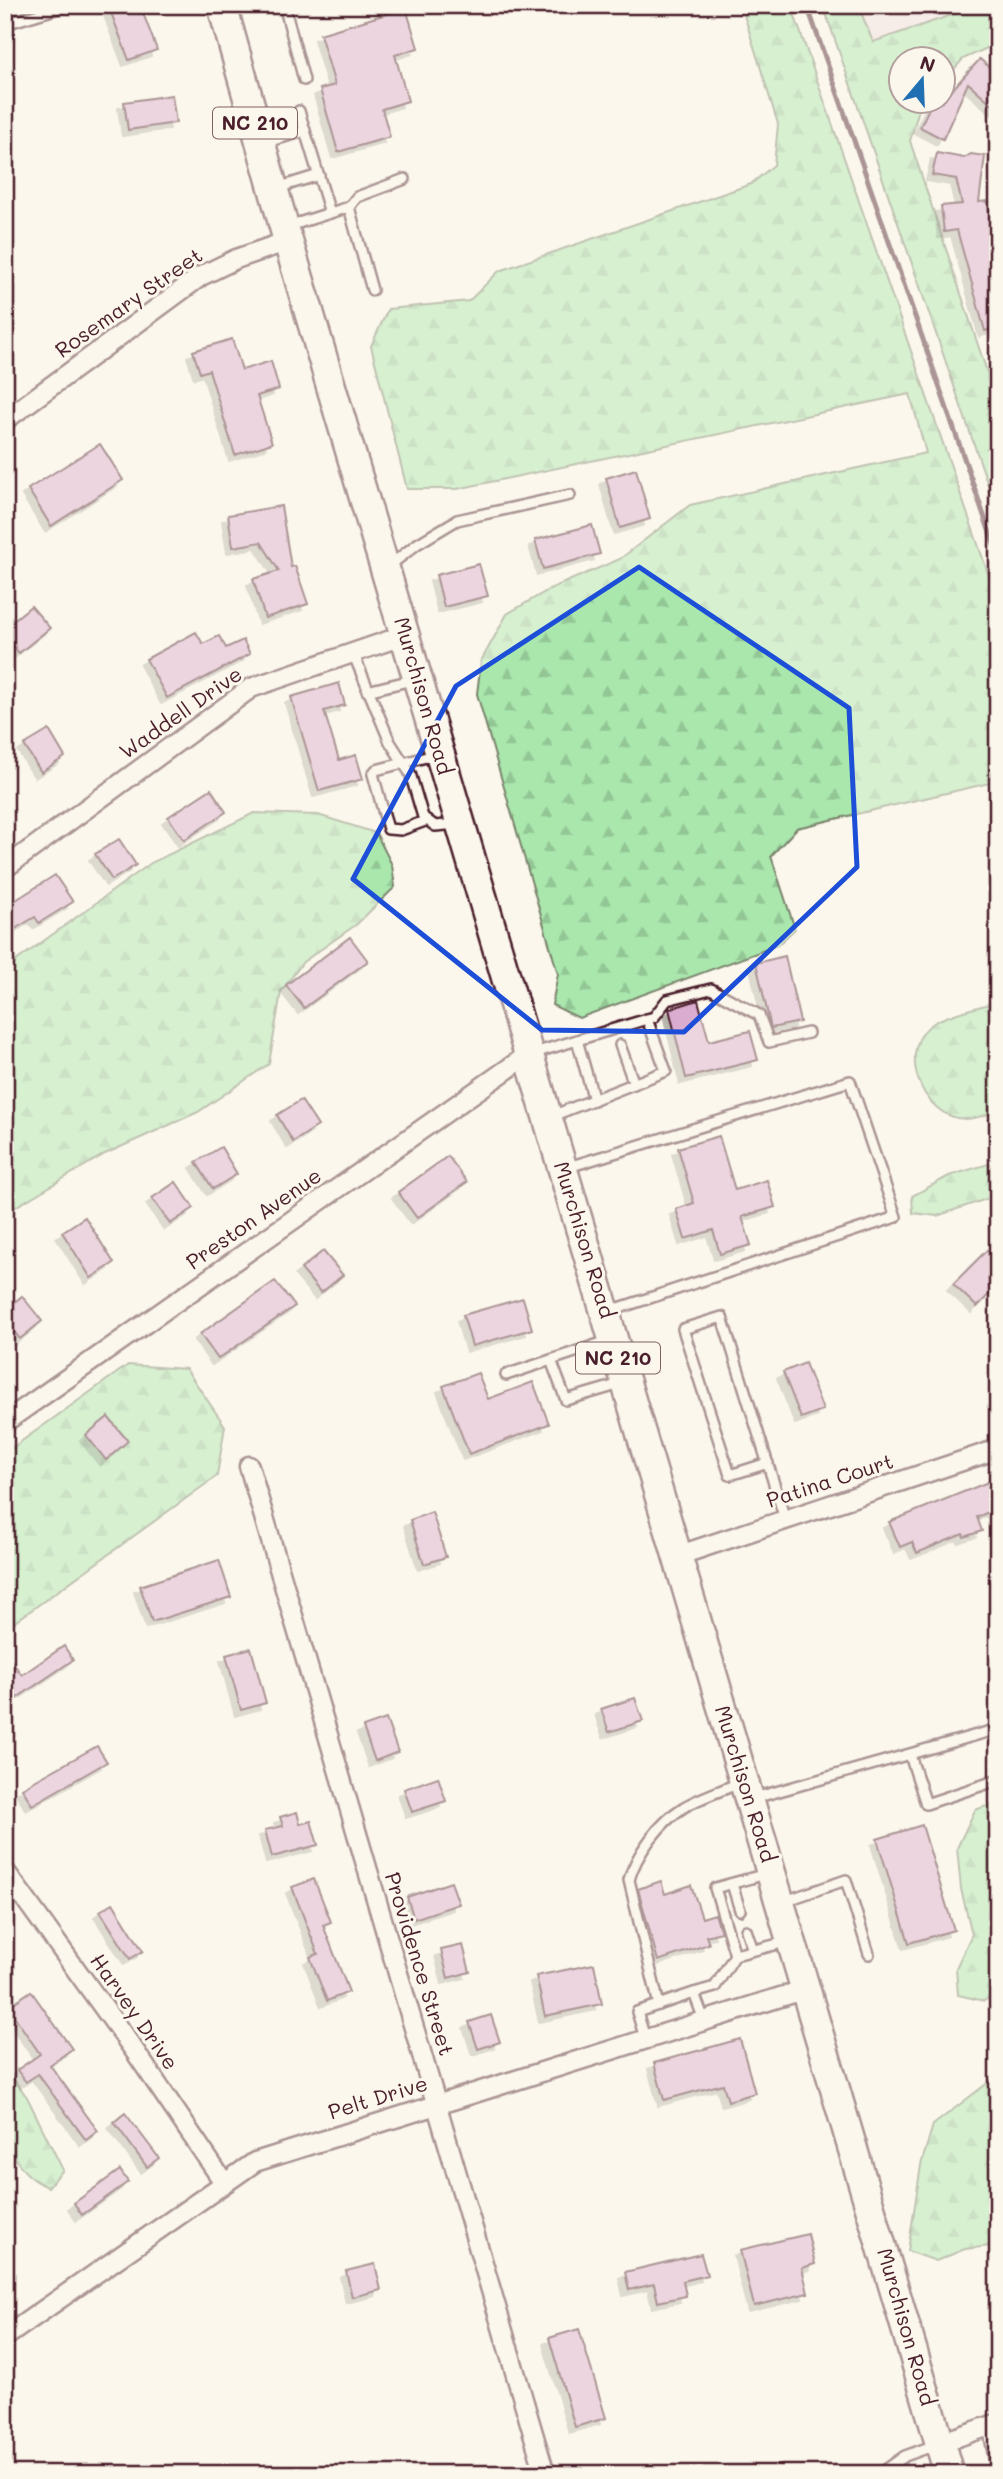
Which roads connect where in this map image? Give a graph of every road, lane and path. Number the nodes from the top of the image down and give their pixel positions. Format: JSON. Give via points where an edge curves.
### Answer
{"nodes":[{"id":1,"x":69,"y":5,"type":"edge"},
{"id":2,"x":222,"y":5,"type":"edge"},
{"id":3,"x":284,"y":5,"type":"edge"},
{"id":4,"x":57,"y":7,"type":"edge"},
{"id":5,"x":5,"y":24,"type":"edge"},
{"id":6,"x":304,"y":80,"type":"dead end"},
{"id":7,"x":299,"y":111,"type":"dead end"},
{"id":8,"x":305,"y":131,"type":"junction"},
{"id":9,"x":261,"y":143,"type":"junction"},
{"id":10,"x":319,"y":175,"type":"junction"},
{"id":11,"x":405,"y":179,"type":"dead end"},
{"id":12,"x":273,"y":189,"type":"junction"},
{"id":13,"x":349,"y":207,"type":"junction"},
{"id":14,"x":330,"y":213,"type":"junction"},
{"id":15,"x":286,"y":234,"type":"junction"},
{"id":16,"x":372,"y":290,"type":"dead end"},
{"id":17,"x":5,"y":420,"type":"edge"},
{"id":18,"x":570,"y":495,"type":"dead end"},
{"id":19,"x":385,"y":569,"type":"junction"},
{"id":20,"x":405,"y":635,"type":"junction"},
{"id":21,"x":353,"y":653,"type":"junction"},
{"id":22,"x":417,"y":678,"type":"junction"},
{"id":23,"x":367,"y":691,"type":"junction"},
{"id":24,"x":440,"y":753,"type":"junction"},
{"id":25,"x":404,"y":763,"type":"junction"},
{"id":26,"x":425,"y":821,"type":"junction"},
{"id":27,"x":460,"y":823,"type":"junction"},
{"id":28,"x":5,"y":868,"type":"edge"},
{"id":29,"x":647,"y":1019,"type":"junction"},
{"id":30,"x":808,"y":1033,"type":"dead end"},
{"id":31,"x":577,"y":1040,"type":"junction"},
{"id":32,"x":620,"y":1045,"type":"dead end"},
{"id":33,"x":529,"y":1054,"type":"junction"},
{"id":34,"x":634,"y":1084,"type":"junction"},
{"id":35,"x":594,"y":1100,"type":"junction"},
{"id":36,"x":547,"y":1118,"type":"junction"},
{"id":37,"x":563,"y":1169,"type":"junction"},
{"id":38,"x":605,"y":1312,"type":"junction"},
{"id":39,"x":613,"y":1340,"type":"junction"},
{"id":40,"x":551,"y":1360,"type":"junction"},
{"id":41,"x":506,"y":1375,"type":"dead end"},
{"id":42,"x":625,"y":1382,"type":"junction"},
{"id":43,"x":5,"y":1422,"type":"edge"},
{"id":44,"x":998,"y":1449,"type":"edge"},
{"id":45,"x":768,"y":1463,"type":"junction"},
{"id":46,"x":249,"y":1466,"type":"dead end"},
{"id":47,"x":785,"y":1520,"type":"junction"},
{"id":48,"x":677,"y":1556,"type":"junction"},
{"id":49,"x":998,"y":1729,"type":"edge"},
{"id":50,"x":910,"y":1755,"type":"junction"},
{"id":51,"x":998,"y":1780,"type":"edge"},
{"id":52,"x":747,"y":1790,"type":"junction"},
{"id":53,"x":5,"y":1871,"type":"edge"},
{"id":54,"x":771,"y":1873,"type":"junction"},
{"id":55,"x":732,"y":1884,"type":"junction"},
{"id":56,"x":780,"y":1902,"type":"junction"},
{"id":57,"x":740,"y":1910,"type":"dead end"},
{"id":58,"x":746,"y":1930,"type":"dead end"},
{"id":59,"x":792,"y":1941,"type":"junction"},
{"id":60,"x":752,"y":1950,"type":"junction"},
{"id":61,"x":869,"y":1954,"type":"dead end"},
{"id":62,"x":736,"y":1955,"type":"junction"},
{"id":63,"x":806,"y":1989,"type":"junction"},
{"id":64,"x":694,"y":1993,"type":"junction"},
{"id":65,"x":659,"y":2005,"type":"junction"},
{"id":66,"x":704,"y":2020,"type":"junction"},
{"id":67,"x":645,"y":2038,"type":"junction"},
{"id":68,"x":437,"y":2103,"type":"junction"},
{"id":69,"x":223,"y":2181,"type":"junction"},
{"id":70,"x":5,"y":2337,"type":"edge"},
{"id":71,"x":993,"y":2425,"type":"edge"},
{"id":72,"x":940,"y":2443,"type":"junction"},
{"id":73,"x":545,"y":2474,"type":"edge"},
{"id":74,"x":880,"y":2474,"type":"edge"},
{"id":75,"x":949,"y":2474,"type":"edge"},
{"id":76,"x":997,"y":2474,"type":"edge"}],
"edges":[{"from":1,"to":4,"type":"lane"},
{"from":2,"to":9,"type":"main road","name":"Murchison Road","number":"NC 210"},
{"from":3,"to":6,"type":"lane"},
{"from":4,"to":5,"type":"lane"},
{"from":7,"to":8,"type":"lane"},
{"from":8,"to":9,"type":"lane"},
{"from":8,"to":10,"type":"lane"},
{"from":9,"to":12,"type":"main road","name":"Murchison Road","number":"NC 210"},
{"from":10,"to":12,"type":"lane"},
{"from":10,"to":14,"type":"lane"},
{"from":11,"to":13,"type":"lane","via":[[357,197]]},
{"from":12,"to":15,"type":"main road","name":"Murchison Road","number":"NC 210"},
{"from":13,"to":14,"type":"lane"},
{"from":13,"to":16,"type":"lane"},
{"from":14,"to":15,"type":"lane"},
{"from":15,"to":17,"type":"street","name":"Rosemary Street","via":[[201,276]]},
{"from":15,"to":19,"type":"main road","name":"Murchison Road","number":"NC 210"},
{"from":18,"to":19,"type":"lane","via":[[457,520]]},
{"from":19,"to":20,"type":"main road","name":"Murchison Road","number":"NC 210"},
{"from":20,"to":21,"type":"street","name":"Waddell Drive"},
{"from":20,"to":22,"type":"main road","name":"Murchison Road","number":"NC 210"},
{"from":21,"to":23,"type":"lane"},
{"from":21,"to":28,"type":"street","name":"Waddell Drive","via":[[251,688]]},
{"from":22,"to":23,"type":"lane"},
{"from":22,"to":24,"type":"main road","name":"Murchison Road","number":"NC 210"},
{"from":23,"to":25,"type":"lane"},
{"from":24,"to":25,"type":"lane"},
{"from":24,"to":27,"type":"main road","name":"Murchison Road","number":"NC 210"},
{"from":25,"to":26,"type":"lane"},
{"from":25,"to":26,"type":"lane","via":[[373,774],[387,825],[395,831]]},
{"from":26,"to":27,"type":"lane","via":[[442,827]]},
{"from":27,"to":33,"type":"main road","name":"Murchison Road","number":"NC 210"},
{"from":29,"to":30,"type":"lane","via":[[667,1000],[711,989],[759,1015],[769,1042]]},
{"from":29,"to":31,"type":"lane"},
{"from":29,"to":34,"type":"lane","via":[[666,1071]]},
{"from":31,"to":33,"type":"lane"},
{"from":31,"to":35,"type":"lane"},
{"from":32,"to":34,"type":"lane"},
{"from":33,"to":36,"type":"main road","name":"Murchison Road","number":"NC 210"},
{"from":33,"to":43,"type":"street","name":"Preston Avenue"},
{"from":34,"to":35,"type":"lane"},
{"from":35,"to":36,"type":"lane"},
{"from":36,"to":37,"type":"main road","name":"Murchison Road","number":"NC 210"},
{"from":37,"to":38,"type":"main road","name":"Murchison Road","number":"NC 210"},
{"from":37,"to":38,"type":"lane","via":[[850,1082],[896,1217]]},
{"from":38,"to":39,"type":"main road","name":"Murchison Road","number":"NC 210"},
{"from":39,"to":40,"type":"lane"},
{"from":39,"to":42,"type":"main road","name":"Murchison Road","number":"NC 210"},
{"from":40,"to":41,"type":"lane"},
{"from":40,"to":42,"type":"lane","via":[[566,1400]]},
{"from":42,"to":48,"type":"main road","name":"Murchison Road","number":"NC 210"},
{"from":44,"to":47,"type":"street","name":"Patina Court"},
{"from":45,"to":45,"type":"lane","via":[[722,1317],[683,1329],[730,1475]]},
{"from":45,"to":47,"type":"lane"},
{"from":46,"to":68,"type":"street","name":"Providence Street"},
{"from":47,"to":48,"type":"street","name":"Patina Court"},
{"from":48,"to":52,"type":"main road","name":"Murchison Road","number":"NC 210"},
{"from":49,"to":50,"type":"lane"},
{"from":50,"to":51,"type":"lane","via":[[926,1804]]},
{"from":50,"to":52,"type":"lane"},
{"from":52,"to":54,"type":"main road","name":"Murchison Road","number":"NC 210"},
{"from":52,"to":65,"type":"lane","via":[[682,1808],[633,1864],[629,1880]]},
{"from":53,"to":69,"type":"street","name":"Harvey Drive"},
{"from":54,"to":55,"type":"lane"},
{"from":54,"to":56,"type":"main road","name":"Murchison Road","number":"NC 210"},
{"from":55,"to":57,"type":"lane"},
{"from":55,"to":62,"type":"lane","via":[[715,1888]]},
{"from":56,"to":59,"type":"main road","name":"Murchison Road","number":"NC 210"},
{"from":56,"to":61,"type":"lane","via":[[846,1880]]},
{"from":58,"to":60,"type":"lane"},
{"from":59,"to":60,"type":"lane"},
{"from":59,"to":63,"type":"main road","name":"Murchison Road","number":"NC 210"},
{"from":60,"to":62,"type":"lane"},
{"from":62,"to":64,"type":"lane","via":[[715,1987]]},
{"from":63,"to":66,"type":"street","name":"Pelt Drive"},
{"from":63,"to":72,"type":"main road","name":"Murchison Road","number":"NC 210"},
{"from":64,"to":65,"type":"lane"},
{"from":64,"to":66,"type":"lane"},
{"from":65,"to":67,"type":"lane","via":[[638,2012]]},
{"from":66,"to":67,"type":"street","name":"Pelt Drive"},
{"from":67,"to":68,"type":"street","name":"Pelt Drive"},
{"from":68,"to":69,"type":"street","name":"Pelt Drive","via":[[277,2153]]},
{"from":68,"to":73,"type":"street","name":"Providence Street"},
{"from":69,"to":70,"type":"street","name":"Pelt Drive"},
{"from":71,"to":72,"type":"street"},
{"from":71,"to":76,"type":"lane"},
{"from":72,"to":74,"type":"lane","via":[[905,2456]]},
{"from":72,"to":75,"type":"main road","name":"Murchison Road","number":"NC 210"}]}
